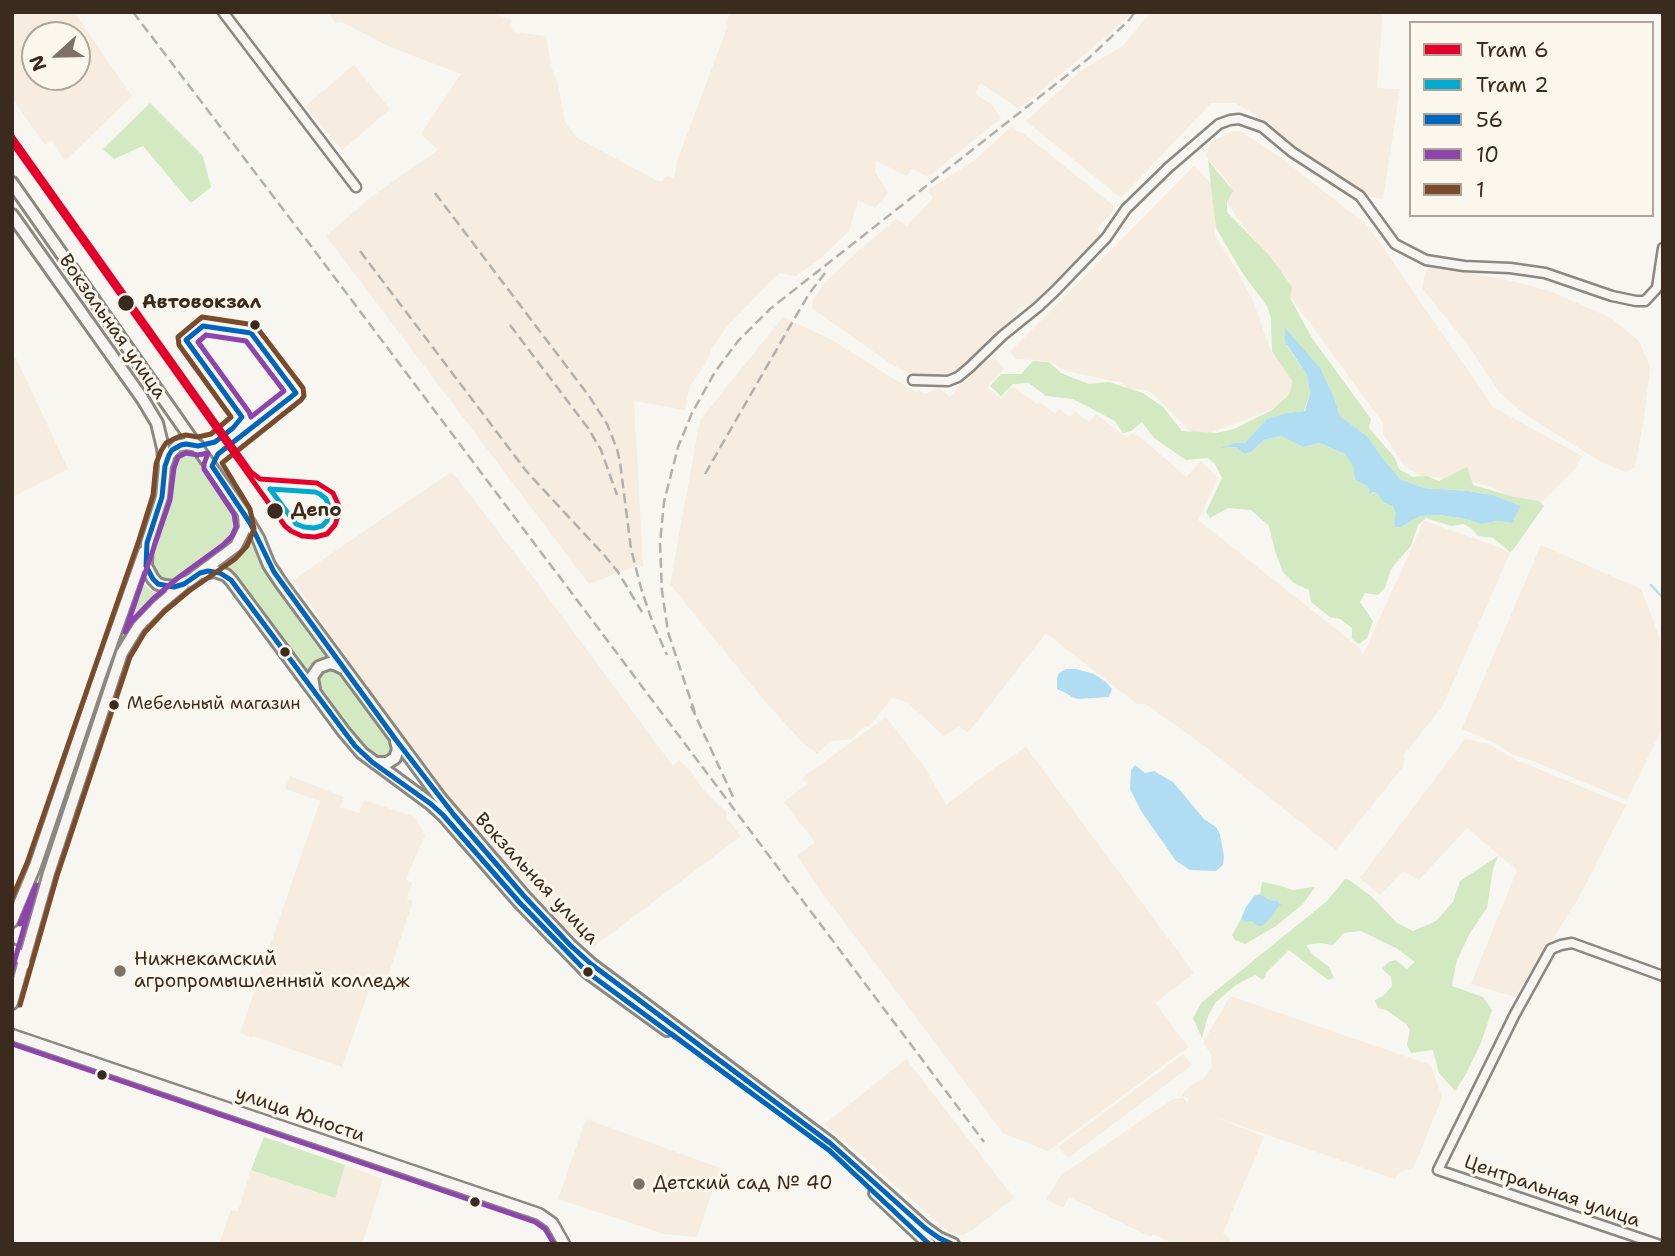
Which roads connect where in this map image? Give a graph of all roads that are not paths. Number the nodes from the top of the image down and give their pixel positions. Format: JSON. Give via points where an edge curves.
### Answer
{"nodes":[{"id":1,"x":223,"y":12,"type":"edge"},
{"id":2,"x":12,"y":183,"type":"edge"},
{"id":3,"x":356,"y":187,"type":"dead end"},
{"id":4,"x":12,"y":215,"type":"edge"},
{"id":5,"x":1663,"y":248,"type":"edge"},
{"id":6,"x":913,"y":380,"type":"dead end"},
{"id":7,"x":198,"y":446,"type":"junction"},
{"id":8,"x":165,"y":466,"type":"junction"},
{"id":9,"x":242,"y":511,"type":"junction"},
{"id":10,"x":147,"y":543,"type":"junction"},
{"id":11,"x":200,"y":573,"type":"junction"},
{"id":12,"x":184,"y":584,"type":"junction"},
{"id":13,"x":345,"y":670,"type":"junction"},
{"id":14,"x":316,"y":693,"type":"junction"},
{"id":15,"x":396,"y":740,"type":"junction"},
{"id":16,"x":372,"y":762,"type":"junction"},
{"id":17,"x":12,"y":921,"type":"edge"},
{"id":18,"x":12,"y":950,"type":"edge"},
{"id":19,"x":25,"y":964,"type":"junction"},
{"id":20,"x":1663,"y":976,"type":"edge"},
{"id":21,"x":12,"y":1003,"type":"edge"},
{"id":22,"x":12,"y":1035,"type":"edge"},
{"id":23,"x":564,"y":1244,"type":"edge"},
{"id":24,"x":929,"y":1244,"type":"edge"},
{"id":25,"x":953,"y":1244,"type":"edge"},
{"id":26,"x":1657,"y":1244,"type":"edge"}],
"edges":[{"from":1,"to":3,"type":"street"},
{"from":2,"to":7,"type":"main road","name":"Вокзальная улица"},
{"from":4,"to":8,"type":"main road","name":"Вокзальная улица","via":[[150,411],[161,433]]},
{"from":5,"to":6,"type":"street","via":[[1657,288],[1645,301],[1612,296],[1545,273],[1426,260],[1395,243],[1360,196],[1262,127],[1230,120],[1168,167],[1055,291],[958,377]]},
{"from":7,"to":8,"type":"main road","via":[[177,446]]},
{"from":7,"to":9,"type":"main road","name":"Вокзальная улица"},
{"from":8,"to":10,"type":"main road","name":"Вокзальная улица","via":[[162,497]]},
{"from":9,"to":11,"type":"main road","via":[[245,528],[240,541]]},
{"from":9,"to":13,"type":"main road","name":"Вокзальная улица","via":[[274,572]]},
{"from":10,"to":12,"type":"main road","name":"Вокзальная улица","via":[[146,566],[153,579],[165,586]]},
{"from":10,"to":17,"type":"main road"},
{"from":11,"to":12,"type":"main road"},
{"from":11,"to":14,"type":"main road","name":"Вокзальная улица","via":[[215,571],[231,579]]},
{"from":12,"to":19,"type":"main road","via":[[138,626],[122,653]]},
{"from":13,"to":14,"type":"main road","via":[[334,663],[319,667],[312,677]]},
{"from":13,"to":15,"type":"main road","name":"Вокзальная улица"},
{"from":14,"to":16,"type":"main road","name":"Вокзальная улица"},
{"from":15,"to":16,"type":"main road","via":[[398,753],[393,760]]},
{"from":15,"to":25,"type":"main road","name":"Вокзальная улица","via":[[480,846],[570,945],[830,1143],[925,1228]]},
{"from":16,"to":24,"type":"main road","name":"Вокзальная улица","via":[[443,815],[587,972],[830,1150]]},
{"from":18,"to":19,"type":"main road"},
{"from":19,"to":21,"type":"main road"},
{"from":20,"to":26,"type":"street","name":"Центральная улица","via":[[1572,943],[1551,949],[1438,1170]]},
{"from":22,"to":23,"type":"street","name":"улица Юности","via":[[539,1214],[552,1223]]}]}
